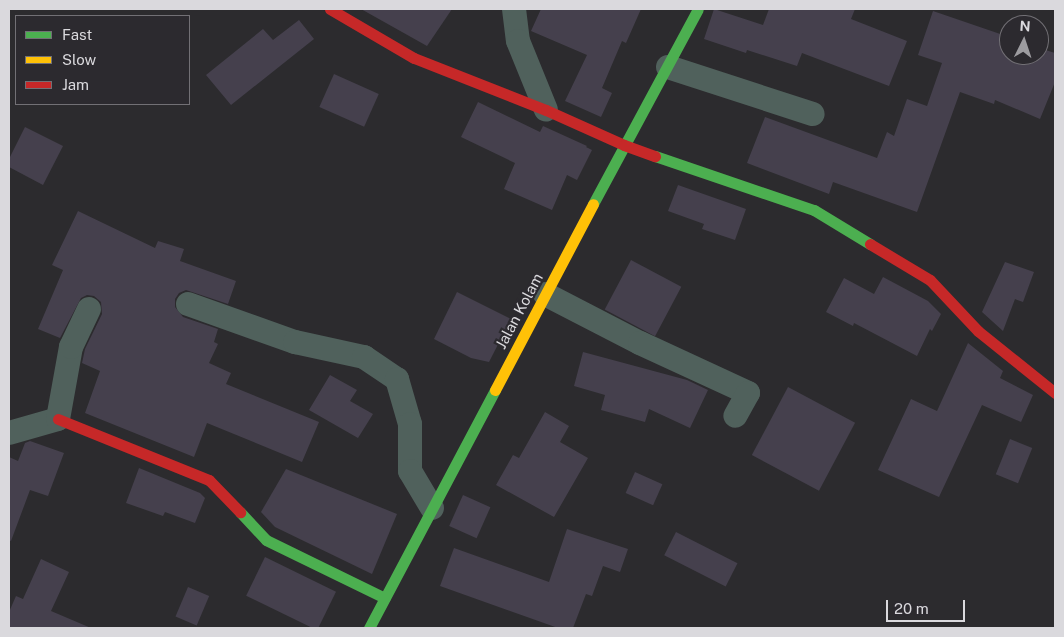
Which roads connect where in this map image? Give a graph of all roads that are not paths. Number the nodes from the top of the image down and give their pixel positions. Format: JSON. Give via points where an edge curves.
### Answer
{"nodes":[{"id":1,"x":330,"y":9,"type":"edge"},
{"id":2,"x":514,"y":9,"type":"edge"},
{"id":3,"x":698,"y":9,"type":"edge"},
{"id":4,"x":668,"y":67,"type":"junction"},
{"id":5,"x":546,"y":110,"type":"junction"},
{"id":6,"x":813,"y":114,"type":"dead end"},
{"id":7,"x":624,"y":145,"type":"junction"},
{"id":8,"x":545,"y":294,"type":"junction"},
{"id":9,"x":188,"y":304,"type":"dead end"},
{"id":10,"x":89,"y":309,"type":"dead end"},
{"id":11,"x":1055,"y":393,"type":"edge"},
{"id":12,"x":735,"y":416,"type":"dead end"},
{"id":13,"x":58,"y":419,"type":"junction"},
{"id":14,"x":9,"y":433,"type":"edge"},
{"id":15,"x":432,"y":508,"type":"junction"},
{"id":16,"x":385,"y":598,"type":"junction"},
{"id":17,"x":369,"y":628,"type":"edge"}],
"edges":[{"from":1,"to":5,"type":"street","via":[[414,58]]},
{"from":2,"to":5,"type":"street","via":[[518,41]]},
{"from":3,"to":4,"type":"street","name":"Jalan Kolam"},
{"from":4,"to":6,"type":"street"},
{"from":4,"to":7,"type":"street","name":"Jalan Kolam"},
{"from":5,"to":7,"type":"street"},
{"from":7,"to":8,"type":"street","name":"Jalan Kolam"},
{"from":7,"to":11,"type":"street","via":[[814,210],[930,280],[978,331]]},
{"from":8,"to":12,"type":"street","via":[[640,343],[748,392]]},
{"from":8,"to":15,"type":"street","name":"Jalan Kolam"},
{"from":9,"to":15,"type":"street","via":[[295,342],[364,357],[397,379],[410,424],[410,471]]},
{"from":10,"to":13,"type":"street","via":[[71,346]]},
{"from":13,"to":14,"type":"street"},
{"from":13,"to":16,"type":"street","via":[[209,480],[266,540]]},
{"from":15,"to":16,"type":"street","name":"Jalan Kolam"},
{"from":16,"to":17,"type":"street","name":"Jalan Kolam"}]}
